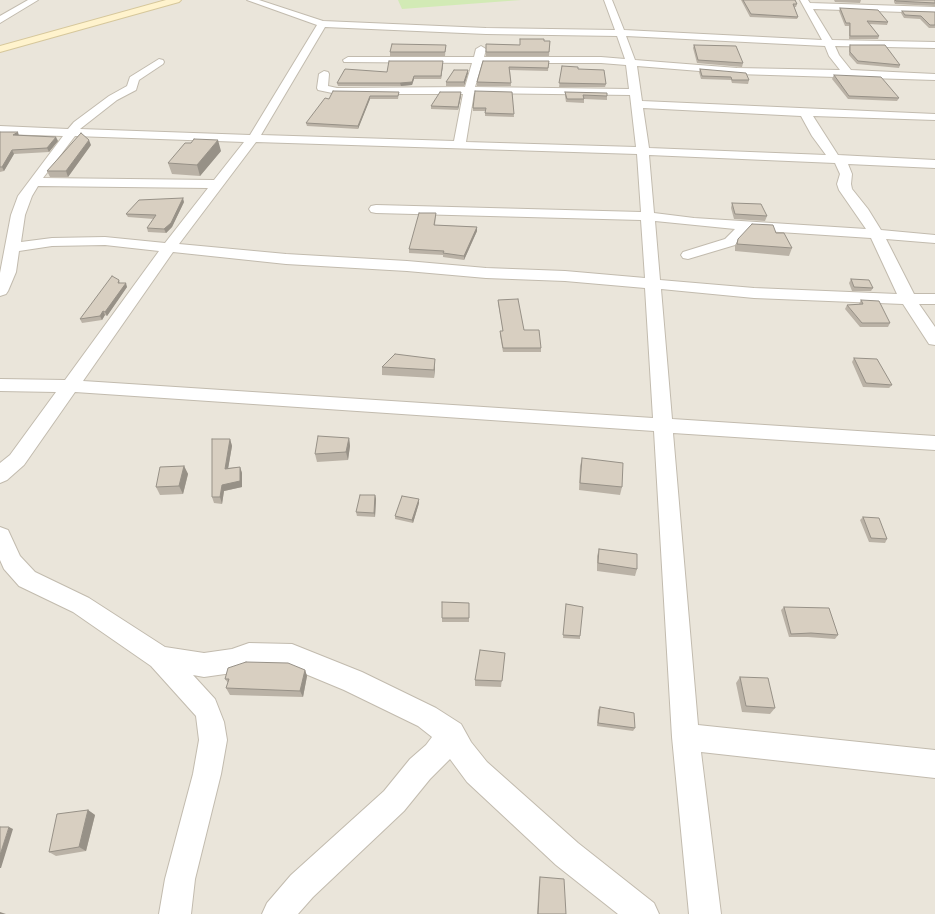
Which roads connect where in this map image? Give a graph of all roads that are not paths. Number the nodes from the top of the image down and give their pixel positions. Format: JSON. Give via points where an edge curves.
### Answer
{"nodes":[{"id":1,"x":34,"y":0,"type":"edge"},
{"id":2,"x":176,"y":0,"type":"edge"},
{"id":3,"x":252,"y":0,"type":"edge"},
{"id":4,"x":608,"y":0,"type":"edge"},
{"id":5,"x":899,"y":0,"type":"edge"},
{"id":6,"x":806,"y":3,"type":"edge"},
{"id":7,"x":286,"y":4,"type":"dead end"},
{"id":8,"x":273,"y":7,"type":"junction"},
{"id":9,"x":908,"y":9,"type":"junction"},
{"id":10,"x":935,"y":10,"type":"edge"},
{"id":11,"x":0,"y":20,"type":"edge"},
{"id":12,"x":322,"y":24,"type":"junction"},
{"id":13,"x":420,"y":29,"type":"junction"},
{"id":14,"x":486,"y":31,"type":"junction"},
{"id":15,"x":622,"y":33,"type":"junction"},
{"id":16,"x":829,"y":43,"type":"junction"},
{"id":17,"x":935,"y":45,"type":"edge"},
{"id":18,"x":0,"y":49,"type":"edge"},
{"id":19,"x":348,"y":60,"type":"dead end"},
{"id":20,"x":411,"y":60,"type":"junction"},
{"id":21,"x":478,"y":61,"type":"junction"},
{"id":22,"x":159,"y":62,"type":"dead end"},
{"id":23,"x":631,"y":62,"type":"junction"},
{"id":24,"x":324,"y":74,"type":"dead end"},
{"id":25,"x":848,"y":74,"type":"junction"},
{"id":26,"x":921,"y":76,"type":"junction"},
{"id":27,"x":935,"y":77,"type":"edge"},
{"id":28,"x":935,"y":81,"type":"edge"},
{"id":29,"x":469,"y":90,"type":"junction"},
{"id":30,"x":636,"y":98,"type":"junction"},
{"id":31,"x":805,"y":112,"type":"junction"},
{"id":32,"x":935,"y":116,"type":"edge"},
{"id":33,"x":0,"y":130,"type":"edge"},
{"id":34,"x":73,"y":132,"type":"junction"},
{"id":35,"x":254,"y":137,"type":"junction"},
{"id":36,"x":460,"y":144,"type":"junction"},
{"id":37,"x":643,"y":150,"type":"junction"},
{"id":38,"x":834,"y":157,"type":"junction"},
{"id":39,"x":935,"y":164,"type":"edge"},
{"id":40,"x":35,"y":182,"type":"junction"},
{"id":41,"x":219,"y":184,"type":"junction"},
{"id":42,"x":376,"y":209,"type":"dead end"},
{"id":43,"x":648,"y":216,"type":"junction"},
{"id":44,"x":745,"y":225,"type":"junction"},
{"id":45,"x":876,"y":234,"type":"junction"},
{"id":46,"x":935,"y":240,"type":"edge"},
{"id":47,"x":13,"y":247,"type":"junction"},
{"id":48,"x":168,"y":249,"type":"junction"},
{"id":49,"x":688,"y":254,"type":"dead end"},
{"id":50,"x":653,"y":284,"type":"junction"},
{"id":51,"x":0,"y":290,"type":"edge"},
{"id":52,"x":908,"y":299,"type":"junction"},
{"id":53,"x":935,"y":299,"type":"edge"},
{"id":54,"x":935,"y":340,"type":"edge"},
{"id":55,"x":0,"y":385,"type":"edge"},
{"id":56,"x":70,"y":386,"type":"junction"},
{"id":57,"x":663,"y":425,"type":"junction"},
{"id":58,"x":935,"y":442,"type":"edge"},
{"id":59,"x":8,"y":461,"type":"edge"},
{"id":60,"x":0,"y":474,"type":"edge"},
{"id":61,"x":0,"y":536,"type":"edge"},
{"id":62,"x":160,"y":658,"type":"junction"},
{"id":63,"x":451,"y":734,"type":"junction"},
{"id":64,"x":686,"y":737,"type":"junction"},
{"id":65,"x":935,"y":764,"type":"edge"},
{"id":66,"x":175,"y":914,"type":"edge"},
{"id":67,"x":278,"y":914,"type":"edge"},
{"id":68,"x":643,"y":914,"type":"edge"},
{"id":69,"x":705,"y":914,"type":"edge"}],
"edges":[{"from":1,"to":11,"type":"street"},
{"from":2,"to":18,"type":"street"},
{"from":3,"to":8,"type":"street"},
{"from":4,"to":15,"type":"street"},
{"from":5,"to":9,"type":"street"},
{"from":6,"to":9,"type":"street"},
{"from":6,"to":16,"type":"street"},
{"from":7,"to":8,"type":"street"},
{"from":8,"to":12,"type":"street"},
{"from":9,"to":10,"type":"street"},
{"from":12,"to":13,"type":"street"},
{"from":12,"to":35,"type":"street"},
{"from":13,"to":14,"type":"street"},
{"from":13,"to":20,"type":"street"},
{"from":14,"to":15,"type":"street"},
{"from":14,"to":21,"type":"street"},
{"from":15,"to":16,"type":"street"},
{"from":15,"to":23,"type":"street"},
{"from":16,"to":17,"type":"street"},
{"from":16,"to":25,"type":"street","via":[[834,56]]},
{"from":19,"to":20,"type":"street"},
{"from":20,"to":21,"type":"street"},
{"from":21,"to":23,"type":"street"},
{"from":21,"to":29,"type":"street"},
{"from":22,"to":34,"type":"street","via":[[138,76],[132,82],[132,88],[113,98],[78,124]]},
{"from":23,"to":25,"type":"street","via":[[737,71]]},
{"from":23,"to":30,"type":"street"},
{"from":24,"to":29,"type":"street","via":[[322,86],[326,90]]},
{"from":25,"to":26,"type":"street"},
{"from":26,"to":27,"type":"street"},
{"from":26,"to":28,"type":"street"},
{"from":29,"to":30,"type":"street"},
{"from":29,"to":36,"type":"street"},
{"from":30,"to":31,"type":"street"},
{"from":30,"to":37,"type":"street"},
{"from":31,"to":32,"type":"street"},
{"from":31,"to":38,"type":"street","via":[[818,136]]},
{"from":33,"to":34,"type":"street"},
{"from":34,"to":35,"type":"street"},
{"from":34,"to":40,"type":"street"},
{"from":35,"to":36,"type":"street"},
{"from":35,"to":41,"type":"street"},
{"from":36,"to":37,"type":"street"},
{"from":37,"to":38,"type":"street"},
{"from":37,"to":43,"type":"street"},
{"from":38,"to":39,"type":"street"},
{"from":38,"to":45,"type":"street","via":[[846,174],[846,190]]},
{"from":40,"to":41,"type":"street"},
{"from":40,"to":47,"type":"street","via":[[18,215]]},
{"from":41,"to":48,"type":"street"},
{"from":42,"to":43,"type":"street"},
{"from":43,"to":44,"type":"street"},
{"from":43,"to":50,"type":"street"},
{"from":44,"to":45,"type":"street"},
{"from":44,"to":49,"type":"street","via":[[730,242]]},
{"from":45,"to":46,"type":"street"},
{"from":45,"to":52,"type":"street"},
{"from":47,"to":48,"type":"street","via":[[52,242],[105,242]]},
{"from":47,"to":51,"type":"street","via":[[8,272]]},
{"from":48,"to":50,"type":"street"},
{"from":48,"to":56,"type":"street"},
{"from":50,"to":52,"type":"street","via":[[754,293]]},
{"from":50,"to":57,"type":"street"},
{"from":52,"to":53,"type":"street"},
{"from":52,"to":54,"type":"street"},
{"from":55,"to":56,"type":"street"},
{"from":56,"to":57,"type":"street"},
{"from":56,"to":59,"type":"street"},
{"from":57,"to":58,"type":"street"},
{"from":57,"to":64,"type":"street"},
{"from":59,"to":60,"type":"street"},
{"from":61,"to":62,"type":"street","via":[[12,562],[27,579],[81,605]]},
{"from":62,"to":63,"type":"street","via":[[204,665],[232,661],[249,655],[292,656],[427,716]]},
{"from":62,"to":66,"type":"street","via":[[206,708],[213,740],[207,774],[180,879]]},
{"from":63,"to":67,"type":"street","via":[[436,755],[420,769],[394,801],[302,886]]},
{"from":63,"to":68,"type":"street","via":[[477,772],[568,854]]},
{"from":64,"to":65,"type":"street","via":[[784,749],[900,758]]},
{"from":64,"to":69,"type":"street"}]}
